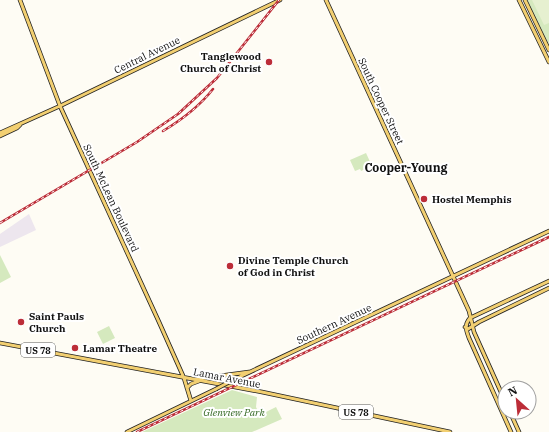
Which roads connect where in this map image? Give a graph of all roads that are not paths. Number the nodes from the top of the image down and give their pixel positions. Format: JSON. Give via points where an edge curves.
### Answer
{"nodes":[{"id":1,"x":20,"y":0,"type":"edge"},
{"id":2,"x":280,"y":0,"type":"edge"},
{"id":3,"x":326,"y":0,"type":"edge"},
{"id":4,"x":519,"y":0,"type":"edge"},
{"id":5,"x":525,"y":0,"type":"edge"},
{"id":6,"x":549,"y":50,"type":"edge"},
{"id":7,"x":549,"y":62,"type":"edge"},
{"id":8,"x":60,"y":106,"type":"junction"},
{"id":9,"x":0,"y":134,"type":"edge"},
{"id":10,"x":549,"y":231,"type":"edge"},
{"id":11,"x":453,"y":277,"type":"junction"},
{"id":12,"x":549,"y":281,"type":"edge"},
{"id":13,"x":549,"y":288,"type":"edge"},
{"id":14,"x":470,"y":318,"type":"junction"},
{"id":15,"x":465,"y":327,"type":"junction"},
{"id":16,"x":473,"y":327,"type":"junction"},
{"id":17,"x":0,"y":343,"type":"edge"},
{"id":18,"x":253,"y":371,"type":"junction"},
{"id":19,"x":184,"y":378,"type":"junction"},
{"id":20,"x":195,"y":380,"type":"junction"},
{"id":21,"x":201,"y":381,"type":"junction"},
{"id":22,"x":497,"y":382,"type":"edge"},
{"id":23,"x":187,"y":388,"type":"junction"},
{"id":24,"x":188,"y":392,"type":"junction"},
{"id":25,"x":200,"y":397,"type":"junction"},
{"id":26,"x":191,"y":401,"type":"junction"},
{"id":27,"x":514,"y":420,"type":"edge"},
{"id":28,"x":128,"y":432,"type":"edge"},
{"id":29,"x":450,"y":432,"type":"edge"},
{"id":30,"x":511,"y":432,"type":"edge"},
{"id":31,"x":519,"y":432,"type":"edge"}],
"edges":[{"from":1,"to":8,"type":"main road","name":"South McLean Boulevard"},
{"from":2,"to":8,"type":"main road","name":"Central Avenue"},
{"from":3,"to":11,"type":"main road","name":"South Cooper Street"},
{"from":4,"to":7,"type":"main road"},
{"from":5,"to":6,"type":"main road"},
{"from":8,"to":9,"type":"main road","name":"Central Avenue"},
{"from":8,"to":19,"type":"main road","name":"South McLean Boulevard"},
{"from":10,"to":11,"type":"main road","name":"Southern Avenue"},
{"from":11,"to":14,"type":"main road","name":"South Cooper Street"},
{"from":11,"to":18,"type":"main road","name":"Southern Avenue"},
{"from":12,"to":14,"type":"main road"},
{"from":13,"to":16,"type":"main road"},
{"from":14,"to":15,"type":"main road"},
{"from":14,"to":16,"type":"main road","name":"South Cooper Street"},
{"from":15,"to":16,"type":"main road"},
{"from":15,"to":30,"type":"main road"},
{"from":16,"to":22,"type":"main road","name":"South Cooper Street"},
{"from":17,"to":19,"type":"main road","name":"Lamar Avenue","number":"US 78"},
{"from":18,"to":20,"type":"main road"},
{"from":18,"to":25,"type":"main road","name":"Southern Avenue","bridge":true},
{"from":19,"to":20,"type":"main road","name":"Lamar Avenue","number":"US 78"},
{"from":19,"to":23,"type":"main road","name":"South McLean Boulevard"},
{"from":20,"to":21,"type":"main road","name":"Lamar Avenue","number":"US 78"},
{"from":21,"to":23,"type":"main road","via":[[194,382]]},
{"from":21,"to":29,"type":"main road","name":"Lamar Avenue","number":"US 78"},
{"from":23,"to":24,"type":"main road","name":"South McLean Boulevard"},
{"from":24,"to":25,"type":"main road"},
{"from":24,"to":26,"type":"main road","name":"South McLean Boulevard"},
{"from":25,"to":26,"type":"main road","name":"Southern Avenue"},
{"from":26,"to":28,"type":"main road","name":"Southern Avenue"},
{"from":27,"to":31,"type":"main road"}]}
